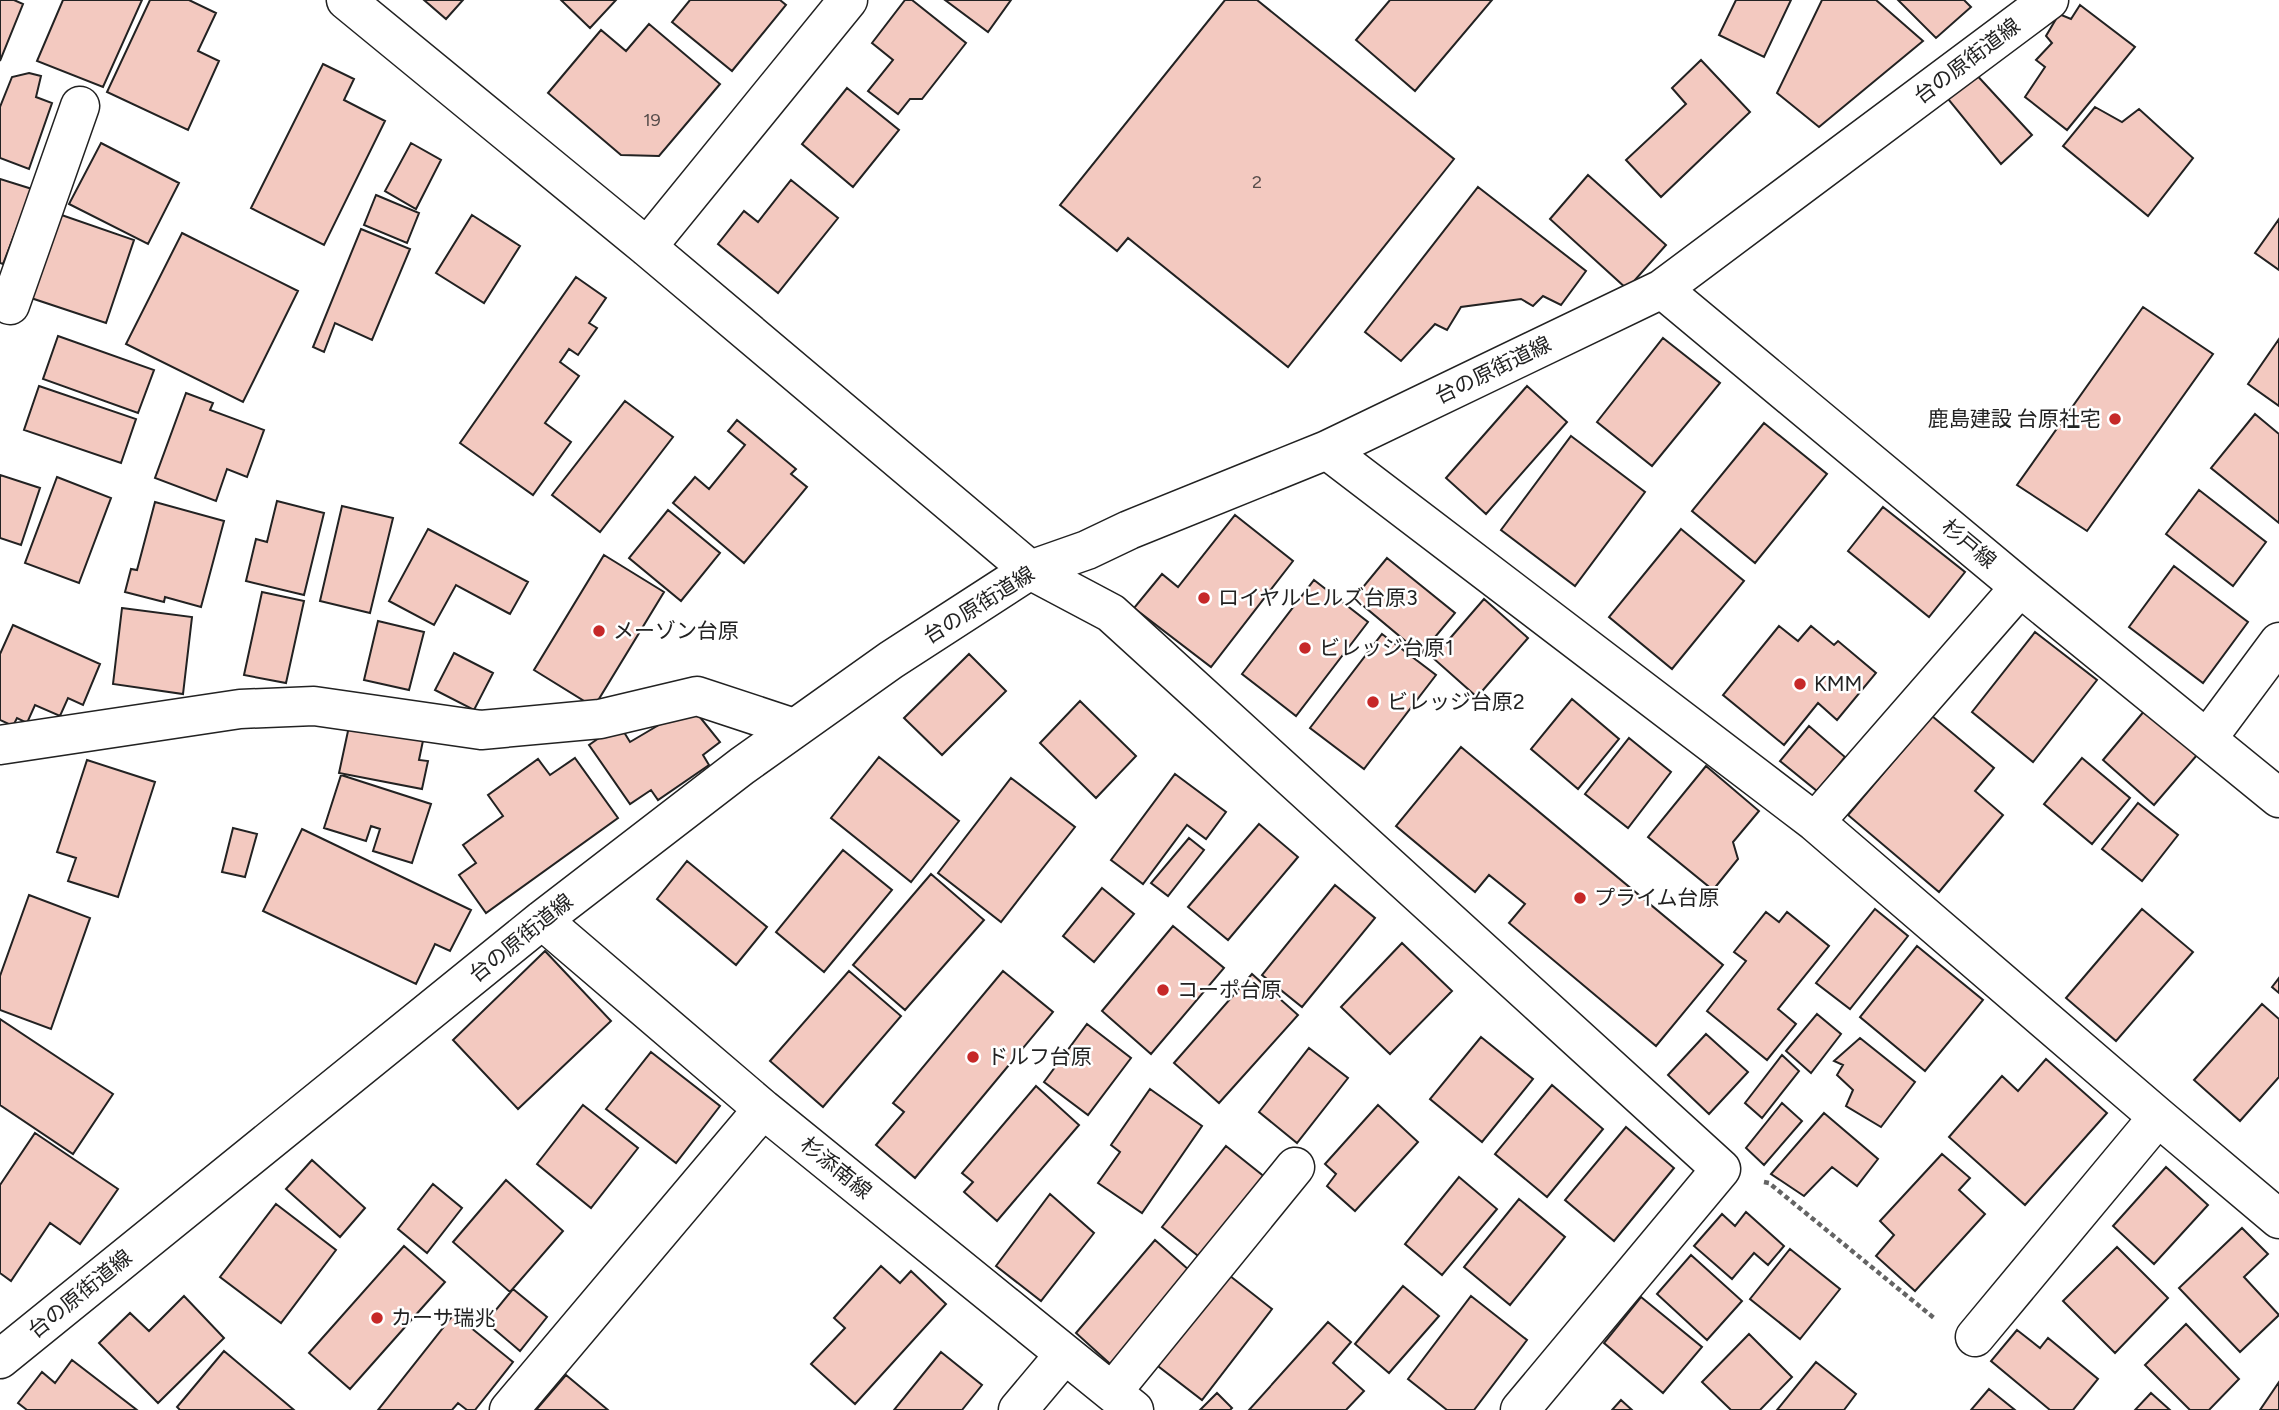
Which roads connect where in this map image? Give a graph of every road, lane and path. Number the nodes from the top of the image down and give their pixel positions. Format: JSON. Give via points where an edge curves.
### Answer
{"nodes":[{"id":1,"x":345,"y":0,"type":"edge"},
{"id":2,"x":848,"y":0,"type":"edge"},
{"id":3,"x":2049,"y":0,"type":"edge"},
{"id":4,"x":80,"y":106,"type":"dead end"},
{"id":5,"x":648,"y":247,"type":"junction"},
{"id":6,"x":1662,"y":289,"type":"junction"},
{"id":7,"x":3,"y":312,"type":"edge"},
{"id":8,"x":1327,"y":450,"type":"junction"},
{"id":9,"x":1030,"y":570,"type":"junction"},
{"id":10,"x":2020,"y":587,"type":"junction"},
{"id":11,"x":2279,"y":642,"type":"edge"},
{"id":12,"x":794,"y":728,"type":"junction"},
{"id":13,"x":2207,"y":739,"type":"junction"},
{"id":14,"x":0,"y":745,"type":"edge"},
{"id":15,"x":2279,"y":798,"type":"edge"},
{"id":16,"x":1815,"y":822,"type":"junction"},
{"id":17,"x":542,"y":920,"type":"junction"},
{"id":18,"x":763,"y":1109,"type":"junction"},
{"id":19,"x":2158,"y":1118,"type":"junction"},
{"id":20,"x":1295,"y":1167,"type":"dead end"},
{"id":21,"x":1721,"y":1169,"type":"junction"},
{"id":22,"x":2279,"y":1219,"type":"edge"},
{"id":23,"x":1975,"y":1338,"type":"joint"},
{"id":24,"x":1065,"y":1354,"type":"junction"},
{"id":25,"x":0,"y":1359,"type":"edge"},
{"id":26,"x":1123,"y":1401,"type":"edge"},
{"id":27,"x":509,"y":1410,"type":"edge"},
{"id":28,"x":1018,"y":1410,"type":"edge"},
{"id":29,"x":1520,"y":1410,"type":"edge"}],
"edges":[{"from":1,"to":5,"type":"street"},
{"from":2,"to":5,"type":"street"},
{"from":3,"to":6,"type":"street","name":"台の原街道線"},
{"from":4,"to":7,"type":"street"},
{"from":5,"to":9,"type":"street"},
{"from":6,"to":8,"type":"street","name":"台の原街道線"},
{"from":6,"to":10,"type":"street","name":"杉戸線"},
{"from":8,"to":9,"type":"street","name":"台の原街道線"},
{"from":8,"to":16,"type":"street"},
{"from":9,"to":12,"type":"street","name":"台の原街道線"},
{"from":9,"to":21,"type":"street","via":[[1111,613]]},
{"from":10,"to":13,"type":"street","name":"杉戸線"},
{"from":10,"to":16,"type":"street"},
{"from":11,"to":13,"type":"street"},
{"from":12,"to":14,"type":"street","via":[[697,696],[600,719],[481,730],[314,706],[240,709]]},
{"from":12,"to":17,"type":"street","name":"台の原街道線"},
{"from":13,"to":15,"type":"street","name":"杉戸線"},
{"from":16,"to":19,"type":"street"},
{"from":17,"to":18,"type":"street","name":"杉添南線"},
{"from":17,"to":25,"type":"street","name":"台の原街道線"},
{"from":18,"to":24,"type":"street","name":"杉添南線"},
{"from":18,"to":27,"type":"street"},
{"from":19,"to":22,"type":"street"},
{"from":19,"to":23,"type":"street"},
{"from":20,"to":26,"type":"street"},
{"from":21,"to":23,"type":"path","via":[[1769,1184],[1952,1333]]},
{"from":21,"to":29,"type":"street"},
{"from":24,"to":26,"type":"street","name":"杉添南線"},
{"from":24,"to":28,"type":"street"}]}
